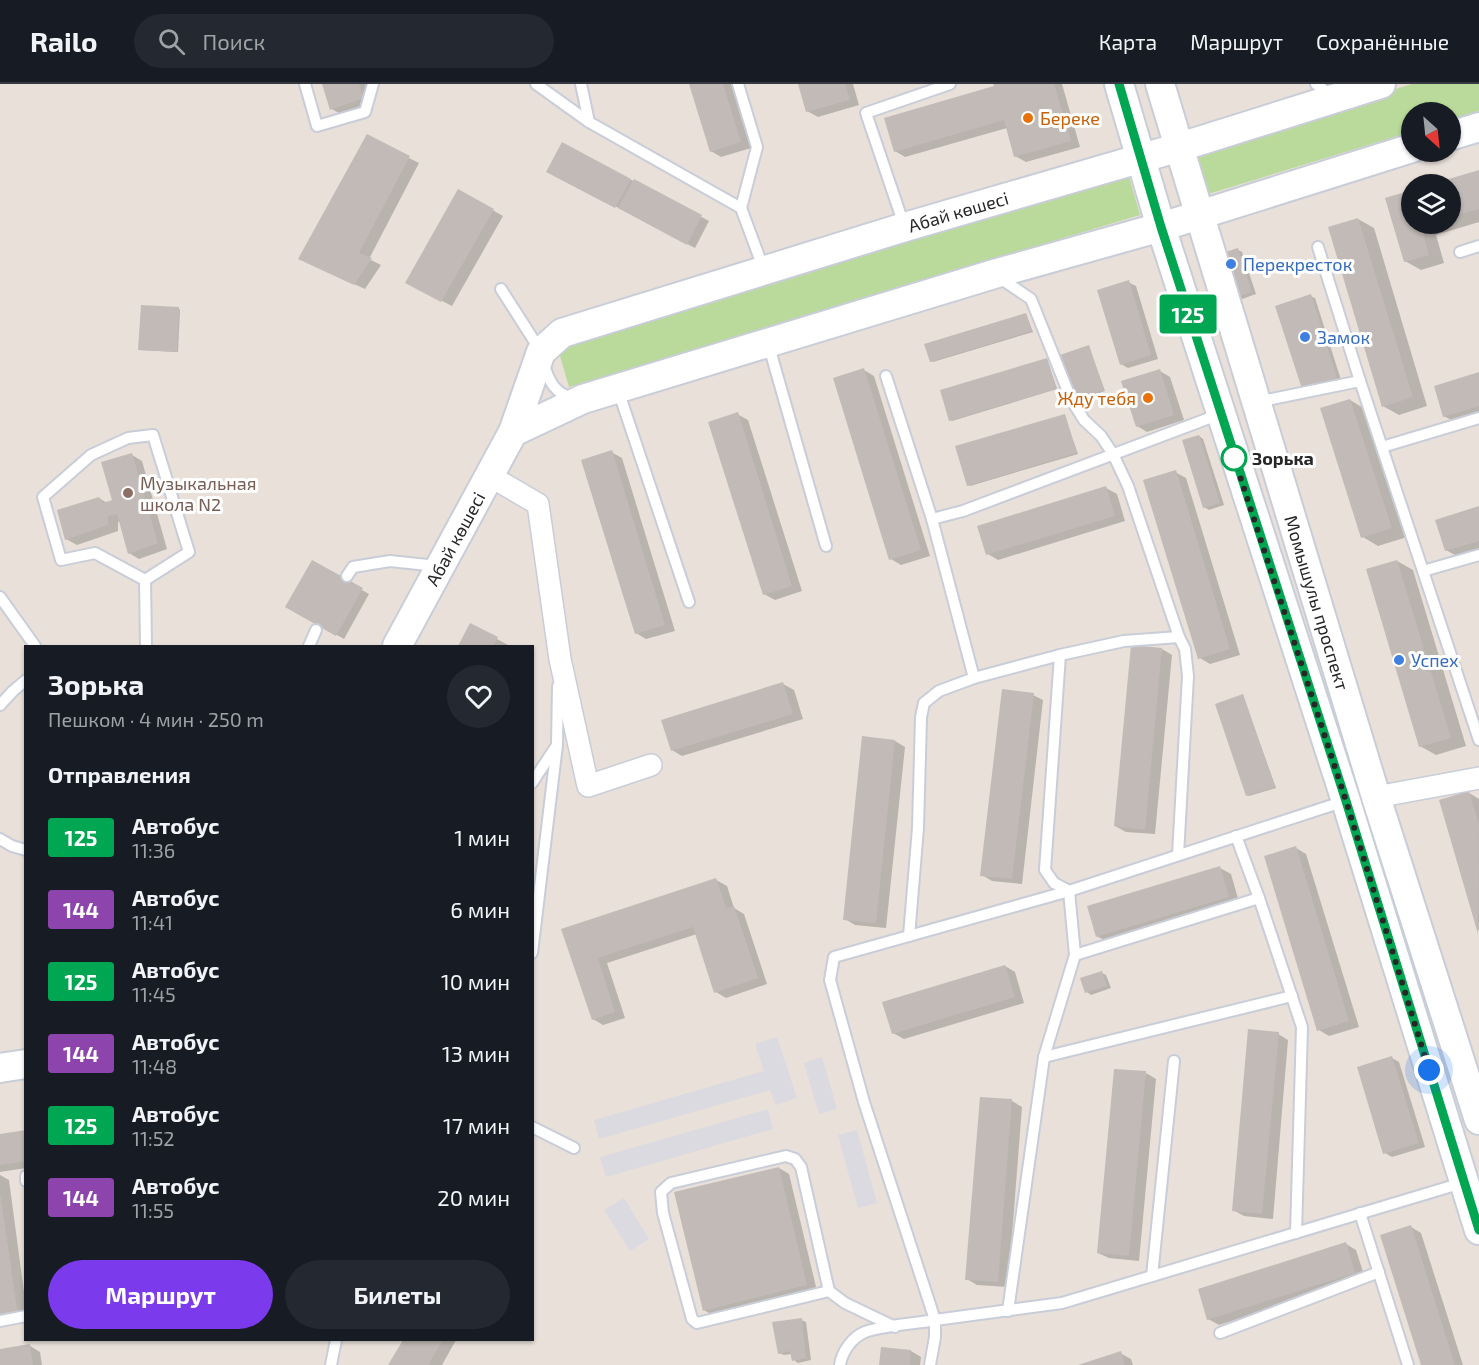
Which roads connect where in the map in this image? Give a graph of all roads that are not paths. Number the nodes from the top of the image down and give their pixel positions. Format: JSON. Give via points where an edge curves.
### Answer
{"nodes":[{"id":1,"x":305,"y":84,"type":"edge"},
{"id":2,"x":373,"y":84,"type":"edge"},
{"id":3,"x":536,"y":84,"type":"edge"},
{"id":4,"x":581,"y":84,"type":"edge"},
{"id":5,"x":738,"y":84,"type":"edge"},
{"id":6,"x":950,"y":84,"type":"edge"},
{"id":7,"x":1119,"y":84,"type":"edge"},
{"id":8,"x":1160,"y":84,"type":"edge"},
{"id":9,"x":1381,"y":84,"type":"edge"},
{"id":10,"x":1326,"y":91,"type":"edge"},
{"id":11,"x":589,"y":122,"type":"junction"},
{"id":12,"x":1479,"y":127,"type":"edge"},
{"id":13,"x":1461,"y":133,"type":"edge"},
{"id":14,"x":1180,"y":147,"type":"junction"},
{"id":15,"x":1401,"y":151,"type":"edge"},
{"id":16,"x":1142,"y":159,"type":"junction"},
{"id":17,"x":741,"y":208,"type":"junction"},
{"id":18,"x":1200,"y":214,"type":"junction"},
{"id":19,"x":905,"y":227,"type":"junction"},
{"id":20,"x":1161,"y":227,"type":"junction"},
{"id":21,"x":1479,"y":246,"type":"edge"},
{"id":22,"x":1318,"y":248,"type":"dead end"},
{"id":23,"x":1460,"y":252,"type":"dead end"},
{"id":24,"x":764,"y":270,"type":"junction"},
{"id":25,"x":994,"y":274,"type":"junction"},
{"id":26,"x":501,"y":289,"type":"dead end"},
{"id":27,"x":768,"y":343,"type":"junction"},
{"id":28,"x":541,"y":352,"type":"junction"},
{"id":29,"x":886,"y":376,"type":"dead end"},
{"id":30,"x":1360,"y":381,"type":"junction"},
{"id":31,"x":618,"y":390,"type":"junction"},
{"id":32,"x":583,"y":399,"type":"junction"},
{"id":33,"x":1257,"y":402,"type":"junction"},
{"id":34,"x":1220,"y":414,"type":"junction"},
{"id":35,"x":1479,"y":418,"type":"edge"},
{"id":36,"x":513,"y":432,"type":"junction"},
{"id":37,"x":1382,"y":447,"type":"junction"},
{"id":38,"x":1113,"y":454,"type":"junction"},
{"id":39,"x":490,"y":476,"type":"junction"},
{"id":40,"x":932,"y":519,"type":"junction"},
{"id":41,"x":826,"y":546,"type":"dead end"},
{"id":42,"x":1479,"y":555,"type":"edge"},
{"id":43,"x":440,"y":567,"type":"junction"},
{"id":44,"x":1423,"y":571,"type":"junction"},
{"id":45,"x":347,"y":576,"type":"dead end"},
{"id":46,"x":145,"y":580,"type":"junction"},
{"id":47,"x":0,"y":597,"type":"edge"},
{"id":48,"x":689,"y":602,"type":"dead end"},
{"id":49,"x":316,"y":630,"type":"dead end"},
{"id":50,"x":1179,"y":637,"type":"junction"},
{"id":51,"x":34,"y":645,"type":"edge"},
{"id":52,"x":146,"y":645,"type":"edge"},
{"id":53,"x":309,"y":645,"type":"edge"},
{"id":54,"x":398,"y":645,"type":"edge"},
{"id":55,"x":1060,"y":655,"type":"junction"},
{"id":56,"x":560,"y":659,"type":"junction"},
{"id":57,"x":974,"y":678,"type":"junction"},
{"id":58,"x":24,"y":682,"type":"edge"},
{"id":59,"x":0,"y":705,"type":"edge"},
{"id":60,"x":1479,"y":740,"type":"edge"},
{"id":61,"x":557,"y":745,"type":"junction"},
{"id":62,"x":651,"y":765,"type":"dead end"},
{"id":63,"x":1479,"y":778,"type":"edge"},
{"id":64,"x":534,"y":780,"type":"edge"},
{"id":65,"x":1376,"y":798,"type":"junction"},
{"id":66,"x":1346,"y":801,"type":"junction"},
{"id":67,"x":1236,"y":836,"type":"junction"},
{"id":68,"x":0,"y":839,"type":"edge"},
{"id":69,"x":24,"y":849,"type":"edge"},
{"id":70,"x":1178,"y":855,"type":"junction"},
{"id":71,"x":1069,"y":891,"type":"junction"},
{"id":72,"x":1259,"y":898,"type":"junction"},
{"id":73,"x":534,"y":934,"type":"edge"},
{"id":74,"x":909,"y":936,"type":"junction"},
{"id":75,"x":1075,"y":955,"type":"junction"},
{"id":76,"x":1292,"y":996,"type":"junction"},
{"id":77,"x":1044,"y":1058,"type":"junction"},
{"id":78,"x":1174,"y":1061,"type":"dead end"},
{"id":79,"x":24,"y":1064,"type":"edge"},
{"id":80,"x":0,"y":1068,"type":"edge"},
{"id":81,"x":1479,"y":1120,"type":"edge"},
{"id":82,"x":534,"y":1127,"type":"edge"},
{"id":83,"x":574,"y":1148,"type":"dead end"},
{"id":84,"x":1472,"y":1180,"type":"edge"},
{"id":85,"x":1360,"y":1213,"type":"junction"},
{"id":86,"x":1479,"y":1230,"type":"edge"},
{"id":87,"x":1296,"y":1233,"type":"junction"},
{"id":88,"x":1379,"y":1272,"type":"junction"},
{"id":89,"x":1152,"y":1276,"type":"junction"},
{"id":90,"x":829,"y":1291,"type":"junction"},
{"id":91,"x":1008,"y":1311,"type":"junction"},
{"id":92,"x":24,"y":1316,"type":"edge"},
{"id":93,"x":935,"y":1320,"type":"junction"},
{"id":94,"x":0,"y":1321,"type":"edge"},
{"id":95,"x":896,"y":1327,"type":"junction"},
{"id":96,"x":1220,"y":1333,"type":"dead end"},
{"id":97,"x":336,"y":1341,"type":"edge"},
{"id":98,"x":331,"y":1365,"type":"edge"},
{"id":99,"x":840,"y":1365,"type":"edge"},
{"id":100,"x":930,"y":1365,"type":"edge"},
{"id":101,"x":1408,"y":1365,"type":"edge"}],
"edges":[{"from":1,"to":2,"type":"lane","via":[[317,126],[365,112]]},
{"from":3,"to":11,"type":"lane"},
{"from":4,"to":11,"type":"lane"},
{"from":5,"to":17,"type":"lane","via":[[757,147]]},
{"from":6,"to":19,"type":"lane","via":[[866,113]]},
{"from":7,"to":16,"type":"street","name":"Момышулы проспект"},
{"from":8,"to":14,"type":"street","name":"Момышулы проспект"},
{"from":9,"to":10,"type":"street","name":"Абай көшесі"},
{"from":10,"to":14,"type":"street","name":"Абай көшесі"},
{"from":11,"to":17,"type":"lane"},
{"from":12,"to":13,"type":"street"},
{"from":14,"to":16,"type":"street","name":"Абай көшесі"},
{"from":14,"to":18,"type":"street","name":"Момышулы проспект"},
{"from":15,"to":18,"type":"street"},
{"from":16,"to":19,"type":"street","name":"Абай көшесі"},
{"from":16,"to":20,"type":"street","name":"Момышулы проспект"},
{"from":17,"to":24,"type":"lane"},
{"from":18,"to":20,"type":"street"},
{"from":18,"to":33,"type":"street","name":"Момышулы проспект"},
{"from":19,"to":24,"type":"street","name":"Абай көшесі"},
{"from":20,"to":25,"type":"street"},
{"from":20,"to":34,"type":"street","name":"Момышулы проспект"},
{"from":21,"to":23,"type":"lane"},
{"from":22,"to":30,"type":"lane"},
{"from":24,"to":28,"type":"street","name":"Абай көшесі","via":[[562,333]]},
{"from":25,"to":27,"type":"street"},
{"from":25,"to":38,"type":"lane","via":[[1031,299],[1071,399]]},
{"from":26,"to":28,"type":"lane"},
{"from":27,"to":31,"type":"street"},
{"from":27,"to":41,"type":"lane"},
{"from":28,"to":32,"type":"lane","via":[[549,382],[564,396]]},
{"from":28,"to":36,"type":"street","name":"Абай көшесі"},
{"from":29,"to":40,"type":"lane"},
{"from":30,"to":33,"type":"lane"},
{"from":30,"to":37,"type":"lane"},
{"from":31,"to":32,"type":"street"},
{"from":31,"to":48,"type":"lane"},
{"from":32,"to":36,"type":"street"},
{"from":33,"to":65,"type":"street","name":"Момышулы проспект"},
{"from":34,"to":38,"type":"lane"},
{"from":34,"to":66,"type":"street","name":"Момышулы проспект"},
{"from":35,"to":37,"type":"lane"},
{"from":36,"to":39,"type":"street","name":"Абай көшесі"},
{"from":37,"to":44,"type":"lane"},
{"from":38,"to":40,"type":"lane"},
{"from":38,"to":50,"type":"lane","via":[[1128,486]]},
{"from":39,"to":43,"type":"street","name":"Абай көшесі"},
{"from":39,"to":56,"type":"street","via":[[538,504]]},
{"from":40,"to":57,"type":"lane"},
{"from":42,"to":44,"type":"lane"},
{"from":43,"to":45,"type":"lane","via":[[390,561],[353,567]]},
{"from":43,"to":54,"type":"street","name":"Абай көшесі"},
{"from":44,"to":60,"type":"lane"},
{"from":46,"to":46,"type":"lane","via":[[95,553],[61,560],[43,497],[91,455],[128,438],[153,435],[189,552]]},
{"from":46,"to":52,"type":"lane"},
{"from":47,"to":51,"type":"lane"},
{"from":49,"to":53,"type":"lane"},
{"from":50,"to":55,"type":"lane","via":[[1125,641]]},
{"from":50,"to":70,"type":"lane","via":[[1185,649],[1188,676]]},
{"from":55,"to":57,"type":"lane"},
{"from":55,"to":71,"type":"lane","via":[[1045,870],[1054,883]]},
{"from":56,"to":61,"type":"lane"},
{"from":56,"to":62,"type":"street","via":[[588,786]]},
{"from":57,"to":74,"type":"lane","via":[[939,691],[924,703]]},
{"from":58,"to":59,"type":"lane"},
{"from":61,"to":64,"type":"lane"},
{"from":61,"to":73,"type":"lane"},
{"from":63,"to":65,"type":"street"},
{"from":65,"to":66,"type":"street"},
{"from":65,"to":81,"type":"street","name":"Момышулы проспект"},
{"from":66,"to":67,"type":"lane"},
{"from":66,"to":84,"type":"street","name":"Момышулы проспект"},
{"from":67,"to":70,"type":"lane"},
{"from":67,"to":72,"type":"lane"},
{"from":68,"to":69,"type":"lane"},
{"from":70,"to":71,"type":"lane"},
{"from":71,"to":74,"type":"lane"},
{"from":71,"to":75,"type":"lane"},
{"from":72,"to":75,"type":"lane"},
{"from":72,"to":76,"type":"lane"},
{"from":74,"to":93,"type":"lane","via":[[834,957],[830,980],[864,1102]]},
{"from":75,"to":77,"type":"lane"},
{"from":76,"to":77,"type":"lane"},
{"from":76,"to":87,"type":"lane","via":[[1302,1027]]},
{"from":77,"to":91,"type":"lane"},
{"from":78,"to":89,"type":"lane"},
{"from":79,"to":80,"type":"street"},
{"from":82,"to":83,"type":"lane"},
{"from":84,"to":85,"type":"lane"},
{"from":84,"to":86,"type":"street","name":"Момышулы проспект"},
{"from":85,"to":87,"type":"lane"},
{"from":85,"to":88,"type":"lane"},
{"from":87,"to":89,"type":"lane"},
{"from":88,"to":96,"type":"lane"},
{"from":88,"to":101,"type":"lane"},
{"from":89,"to":91,"type":"lane","via":[[1062,1303]]},
{"from":90,"to":90,"type":"lane","via":[[801,1167],[795,1159],[786,1156],[678,1181],[661,1192],[663,1213],[694,1322]]},
{"from":90,"to":95,"type":"lane"},
{"from":91,"to":93,"type":"lane"},
{"from":92,"to":94,"type":"lane"},
{"from":93,"to":95,"type":"lane"},
{"from":93,"to":100,"type":"lane"},
{"from":95,"to":99,"type":"lane","via":[[864,1333],[850,1343]]},
{"from":97,"to":98,"type":"lane"}]}
